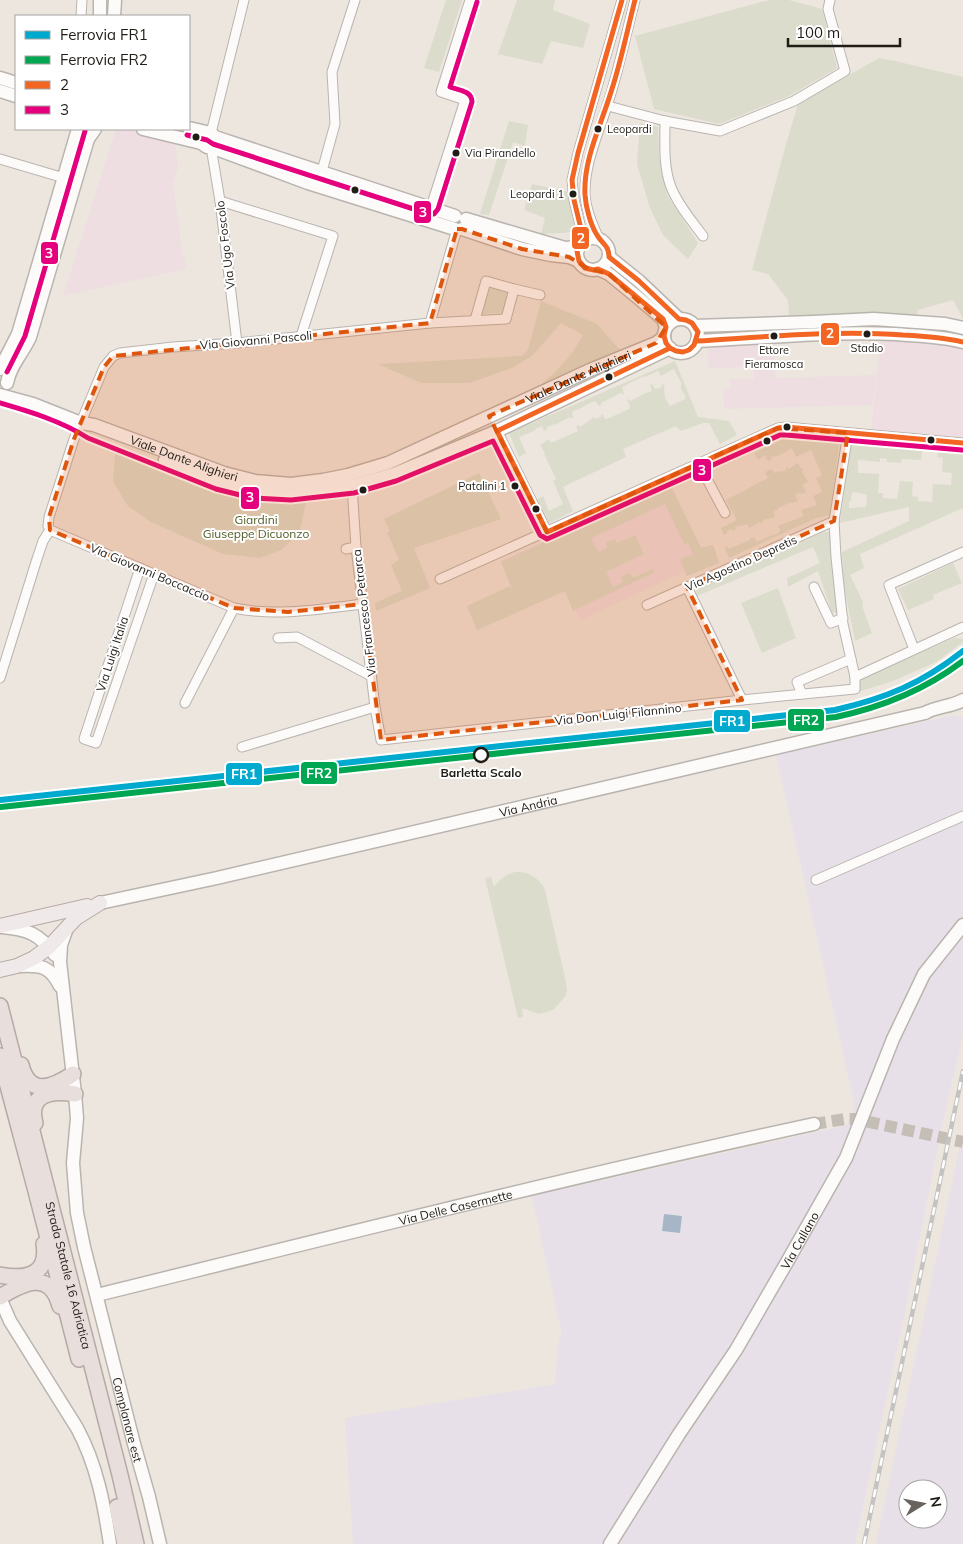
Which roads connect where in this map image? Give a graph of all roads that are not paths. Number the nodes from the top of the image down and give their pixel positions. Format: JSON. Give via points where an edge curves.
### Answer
{"nodes":[{"id":1,"x":82,"y":0,"type":"edge"},
{"id":2,"x":100,"y":0,"type":"edge"},
{"id":3,"x":115,"y":0,"type":"edge"},
{"id":4,"x":244,"y":0,"type":"edge"},
{"id":5,"x":355,"y":0,"type":"edge"},
{"id":6,"x":470,"y":0,"type":"edge"},
{"id":7,"x":622,"y":0,"type":"edge"},
{"id":8,"x":635,"y":0,"type":"edge"},
{"id":9,"x":830,"y":0,"type":"edge"},
{"id":10,"x":82,"y":15,"type":"edge"},
{"id":11,"x":100,"y":15,"type":"edge"},
{"id":12,"x":114,"y":15,"type":"edge"},
{"id":13,"x":0,"y":78,"type":"edge"},
{"id":14,"x":15,"y":83,"type":"edge"},
{"id":15,"x":0,"y":91,"type":"edge"},
{"id":16,"x":15,"y":96,"type":"edge"},
{"id":17,"x":593,"y":102,"type":"junction"},
{"id":18,"x":608,"y":106,"type":"junction"},
{"id":19,"x":665,"y":120,"type":"junction"},
{"id":20,"x":190,"y":129,"type":"edge"},
{"id":21,"x":78,"y":130,"type":"edge"},
{"id":22,"x":94,"y":130,"type":"edge"},
{"id":23,"x":150,"y":130,"type":"edge"},
{"id":24,"x":209,"y":139,"type":"junction"},
{"id":25,"x":0,"y":160,"type":"edge"},
{"id":26,"x":322,"y":171,"type":"junction"},
{"id":27,"x":64,"y":178,"type":"junction"},
{"id":28,"x":220,"y":201,"type":"junction"},
{"id":29,"x":431,"y":207,"type":"junction"},
{"id":30,"x":459,"y":224,"type":"junction"},
{"id":31,"x":703,"y":236,"type":"dead end"},
{"id":32,"x":599,"y":238,"type":"junction"},
{"id":33,"x":579,"y":246,"type":"junction"},
{"id":34,"x":609,"y":257,"type":"junction"},
{"id":35,"x":579,"y":261,"type":"junction"},
{"id":36,"x":598,"y":269,"type":"junction"},
{"id":37,"x":514,"y":289,"type":"junction"},
{"id":38,"x":540,"y":295,"type":"dead end"},
{"id":39,"x":679,"y":319,"type":"junction"},
{"id":40,"x":475,"y":320,"type":"junction"},
{"id":41,"x":430,"y":323,"type":"junction"},
{"id":42,"x":695,"y":326,"type":"junction"},
{"id":43,"x":963,"y":328,"type":"edge"},
{"id":44,"x":665,"y":332,"type":"junction"},
{"id":45,"x":301,"y":336,"type":"junction"},
{"id":46,"x":697,"y":341,"type":"junction"},
{"id":47,"x":963,"y":342,"type":"edge"},
{"id":48,"x":237,"y":343,"type":"junction"},
{"id":49,"x":670,"y":348,"type":"junction"},
{"id":50,"x":0,"y":369,"type":"edge"},
{"id":51,"x":4,"y":385,"type":"edge"},
{"id":52,"x":489,"y":416,"type":"junction"},
{"id":53,"x":81,"y":423,"type":"junction"},
{"id":54,"x":496,"y":431,"type":"junction"},
{"id":55,"x":848,"y":433,"type":"junction"},
{"id":56,"x":963,"y":443,"type":"edge"},
{"id":57,"x":699,"y":464,"type":"junction"},
{"id":58,"x":351,"y":482,"type":"junction"},
{"id":59,"x":725,"y":513,"type":"dead end"},
{"id":60,"x":834,"y":521,"type":"junction"},
{"id":61,"x":50,"y":530,"type":"junction"},
{"id":62,"x":547,"y":532,"type":"junction"},
{"id":63,"x":356,"y":547,"type":"junction"},
{"id":64,"x":346,"y":549,"type":"dead end"},
{"id":65,"x":963,"y":552,"type":"edge"},
{"id":66,"x":140,"y":568,"type":"junction"},
{"id":67,"x":154,"y":574,"type":"junction"},
{"id":68,"x":440,"y":579,"type":"dead end"},
{"id":69,"x":687,"y":587,"type":"junction"},
{"id":70,"x":814,"y":587,"type":"dead end"},
{"id":71,"x":363,"y":604,"type":"junction"},
{"id":72,"x":647,"y":605,"type":"dead end"},
{"id":73,"x":234,"y":608,"type":"junction"},
{"id":74,"x":843,"y":618,"type":"junction"},
{"id":75,"x":963,"y":627,"type":"edge"},
{"id":76,"x":278,"y":638,"type":"dead end"},
{"id":77,"x":914,"y":649,"type":"junction"},
{"id":78,"x":851,"y":659,"type":"junction"},
{"id":79,"x":372,"y":676,"type":"junction"},
{"id":80,"x":855,"y":677,"type":"junction"},
{"id":81,"x":0,"y":678,"type":"edge"},
{"id":82,"x":802,"y":694,"type":"junction"},
{"id":83,"x":742,"y":700,"type":"junction"},
{"id":84,"x":185,"y":703,"type":"dead end"},
{"id":85,"x":960,"y":704,"type":"edge"},
{"id":86,"x":375,"y":707,"type":"junction"},
{"id":87,"x":381,"y":740,"type":"joint"},
{"id":88,"x":242,"y":747,"type":"dead end"},
{"id":89,"x":963,"y":816,"type":"edge"},
{"id":90,"x":816,"y":880,"type":"dead end"},
{"id":91,"x":100,"y":903,"type":"junction"},
{"id":92,"x":963,"y":925,"type":"edge"},
{"id":93,"x":0,"y":926,"type":"edge"},
{"id":94,"x":67,"y":928,"type":"junction"},
{"id":95,"x":49,"y":947,"type":"junction"},
{"id":96,"x":60,"y":962,"type":"junction"},
{"id":97,"x":17,"y":966,"type":"junction"},
{"id":98,"x":0,"y":970,"type":"edge"},
{"id":99,"x":62,"y":990,"type":"junction"},
{"id":100,"x":0,"y":1006,"type":"edge"},
{"id":101,"x":5,"y":1026,"type":"junction"},
{"id":102,"x":0,"y":1056,"type":"edge"},
{"id":103,"x":73,"y":1074,"type":"junction"},
{"id":104,"x":76,"y":1094,"type":"junction"},
{"id":105,"x":814,"y":1124,"type":"tunnel mouth"},
{"id":106,"x":41,"y":1188,"type":"junction"},
{"id":107,"x":0,"y":1275,"type":"edge"},
{"id":108,"x":97,"y":1295,"type":"junction"},
{"id":109,"x":0,"y":1297,"type":"edge"},
{"id":110,"x":83,"y":1372,"type":"junction"},
{"id":111,"x":110,"y":1544,"type":"edge"},
{"id":112,"x":125,"y":1544,"type":"edge"},
{"id":113,"x":136,"y":1544,"type":"edge"},
{"id":114,"x":160,"y":1544,"type":"edge"},
{"id":115,"x":610,"y":1544,"type":"edge"}],
"edges":[{"from":1,"to":10,"type":"street"},
{"from":2,"to":11,"type":"street"},
{"from":3,"to":12,"type":"street"},
{"from":4,"to":24,"type":"street"},
{"from":5,"to":26,"type":"street","via":[[332,72],[335,124]]},
{"from":6,"to":29,"type":"street","via":[[441,92],[465,100]]},
{"from":7,"to":17,"type":"street"},
{"from":8,"to":18,"type":"street"},
{"from":9,"to":19,"type":"street","via":[[828,9],[845,71],[794,101],[720,131]]},
{"from":13,"to":14,"type":"street"},
{"from":15,"to":16,"type":"street"},
{"from":17,"to":18,"type":"street","via":[[603,96]]},
{"from":17,"to":33,"type":"street","via":[[572,180],[582,233]]},
{"from":18,"to":19,"type":"street"},
{"from":18,"to":32,"type":"street","via":[[586,178],[585,196]]},
{"from":19,"to":31,"type":"street","via":[[666,169],[671,188]]},
{"from":20,"to":24,"type":"street"},
{"from":21,"to":27,"type":"street"},
{"from":22,"to":51,"type":"street","via":[[88,139],[30,337]]},
{"from":23,"to":24,"type":"street"},
{"from":24,"to":26,"type":"street"},
{"from":24,"to":28,"type":"street","name":"Via Ugo Foscolo"},
{"from":24,"to":30,"type":"street","via":[[308,183]]},
{"from":25,"to":27,"type":"street"},
{"from":26,"to":29,"type":"street"},
{"from":27,"to":50,"type":"street","via":[[18,334]]},
{"from":28,"to":45,"type":"street","via":[[333,236]]},
{"from":28,"to":48,"type":"street","name":"Via Ugo Foscolo"},
{"from":29,"to":30,"type":"street"},
{"from":30,"to":33,"type":"street","via":[[565,248]]},
{"from":30,"to":35,"type":"street","via":[[522,249]]},
{"from":30,"to":41,"type":"street"},
{"from":32,"to":33,"type":"street","via":[[588,238]]},
{"from":32,"to":34,"type":"street","via":[[608,246]]},
{"from":33,"to":35,"type":"street"},
{"from":34,"to":36,"type":"street"},
{"from":34,"to":39,"type":"street"},
{"from":35,"to":36,"type":"street","via":[[589,270]]},
{"from":36,"to":44,"type":"street","via":[[662,319]]},
{"from":37,"to":38,"type":"street"},
{"from":37,"to":40,"type":"street","name":"Via Giovanni Pascoli","via":[[506,319]]},
{"from":37,"to":40,"type":"street","via":[[486,281]]},
{"from":39,"to":42,"type":"street","via":[[688,320]]},
{"from":39,"to":44,"type":"street","name":"Viale Dante Alighieri","via":[[671,322]]},
{"from":40,"to":41,"type":"street","name":"Via Giovanni Pascoli"},
{"from":41,"to":45,"type":"street","name":"Via Giovanni Pascoli"},
{"from":42,"to":43,"type":"street","via":[[874,319]]},
{"from":42,"to":46,"type":"street"},
{"from":44,"to":49,"type":"street","via":[[666,344]]},
{"from":44,"to":52,"type":"street","name":"Viale Dante Alighieri","via":[[656,344]]},
{"from":45,"to":48,"type":"street","name":"Via Giovanni Pascoli"},
{"from":46,"to":47,"type":"street","name":"Viale Dante Alighieri","via":[[872,333],[938,336]]},
{"from":46,"to":49,"type":"street","name":"Viale Dante Alighieri","via":[[686,352]]},
{"from":48,"to":53,"type":"street","name":"Via Giovanni Pascoli","via":[[173,347],[113,356],[104,367]]},
{"from":49,"to":54,"type":"street","name":"Viale Dante Alighieri"},
{"from":51,"to":53,"type":"street","name":"Viale Dante Alighieri","via":[[33,404]]},
{"from":52,"to":54,"type":"street","via":[[500,420]]},
{"from":52,"to":58,"type":"street","name":"Viale Dante Alighieri"},
{"from":53,"to":58,"type":"street","name":"Viale Dante Alighieri","via":[[255,481],[291,484]]},
{"from":53,"to":61,"type":"street","via":[[48,517]]},
{"from":54,"to":58,"type":"street","name":"Viale Dante Alighieri","via":[[394,474]]},
{"from":54,"to":62,"type":"street"},
{"from":55,"to":56,"type":"street"},
{"from":55,"to":57,"type":"street","via":[[778,428]]},
{"from":55,"to":60,"type":"street"},
{"from":57,"to":59,"type":"street"},
{"from":57,"to":62,"type":"street"},
{"from":58,"to":63,"type":"street","name":"Via Francesco Petrarca"},
{"from":60,"to":69,"type":"street","name":"Via Agostino Depretis"},
{"from":60,"to":74,"type":"street"},
{"from":61,"to":66,"type":"street","name":"Via Giovanni Boccaccio"},
{"from":61,"to":81,"type":"street","via":[[43,540]]},
{"from":62,"to":68,"type":"street"},
{"from":63,"to":64,"type":"street"},
{"from":63,"to":71,"type":"street","name":"Via Francesco Petrarca"},
{"from":65,"to":77,"type":"street","via":[[889,586]]},
{"from":66,"to":67,"type":"street","name":"Via Giovanni Boccaccio"},
{"from":66,"to":67,"type":"street","name":"Via Luigi Italia","via":[[84,739],[96,743]]},
{"from":67,"to":73,"type":"street","name":"Via Giovanni Boccaccio"},
{"from":69,"to":72,"type":"street","name":"Via Agostino Depretis"},
{"from":69,"to":83,"type":"street"},
{"from":70,"to":74,"type":"street","via":[[831,624]]},
{"from":71,"to":73,"type":"street","name":"Via Giovanni Boccaccio","via":[[318,606],[288,612],[252,612]]},
{"from":71,"to":79,"type":"street","name":"Via Francesco Petrarca"},
{"from":73,"to":84,"type":"street"},
{"from":74,"to":78,"type":"street"},
{"from":75,"to":77,"type":"street"},
{"from":76,"to":79,"type":"street","via":[[297,637]]},
{"from":77,"to":80,"type":"street"},
{"from":78,"to":80,"type":"street"},
{"from":78,"to":82,"type":"street","via":[[797,682]]},
{"from":79,"to":86,"type":"street","name":"Via Francesco Petrarca"},
{"from":80,"to":82,"type":"street","name":"Via Don Luigi Filannino","via":[[855,689]]},
{"from":82,"to":83,"type":"street","name":"Via Don Luigi Filannino"},
{"from":83,"to":87,"type":"street","name":"Via Don Luigi Filannino"},
{"from":85,"to":91,"type":"street","name":"Via Andria"},
{"from":86,"to":87,"type":"street","name":"Via Francesco Petrarca"},
{"from":86,"to":88,"type":"street"},
{"from":89,"to":90,"type":"street"},
{"from":91,"to":93,"type":"main road"},
{"from":91,"to":94,"type":"main road"},
{"from":92,"to":115,"type":"street","name":"Via Callano","via":[[924,974],[892,1039],[846,1158],[787,1262],[736,1350]]},
{"from":93,"to":95,"type":"street","via":[[32,933]]},
{"from":94,"to":95,"type":"main road"},
{"from":94,"to":96,"type":"street","name":"Complanare est","via":[[60,946]]},
{"from":95,"to":96,"type":"street"},
{"from":95,"to":97,"type":"main road"},
{"from":96,"to":99,"type":"street","name":"Complanare est"},
{"from":97,"to":98,"type":"main road"},
{"from":97,"to":99,"type":"street","via":[[46,968]]},
{"from":99,"to":103,"type":"street","name":"Complanare est"},
{"from":100,"to":101,"type":"highway","name":"Strada Statale 16 Adriatica"},
{"from":101,"to":103,"type":"highway","via":[[15,1043],[28,1082],[51,1087]]},
{"from":101,"to":106,"type":"highway","name":"Strada Statale 16 Adriatica"},
{"from":102,"to":106,"type":"highway","name":"Strada Statale 16 Adriatica"},
{"from":103,"to":104,"type":"street","name":"Complanare est"},
{"from":104,"to":106,"type":"highway","via":[[45,1094],[34,1106],[46,1165]]},
{"from":104,"to":108,"type":"street","name":"Complanare est","via":[[73,1163],[76,1204]]},
{"from":105,"to":108,"type":"street","name":"Via Delle Casermette","via":[[684,1152]]},
{"from":106,"to":107,"type":"highway","via":[[35,1210],[44,1246],[42,1267],[28,1276]]},
{"from":106,"to":110,"type":"highway","name":"Strada Statale 16 Adriatica"},
{"from":106,"to":113,"type":"highway","name":"Strada Statale 16 Adriatica"},
{"from":108,"to":114,"type":"street","name":"Complanare est"},
{"from":109,"to":110,"type":"highway","via":[[29,1282],[48,1286],[58,1298],[72,1351]]},
{"from":109,"to":111,"type":"street","via":[[10,1321],[87,1447],[102,1497]]},
{"from":110,"to":112,"type":"highway","name":"Strada Statale 16 Adriatica"}]}
